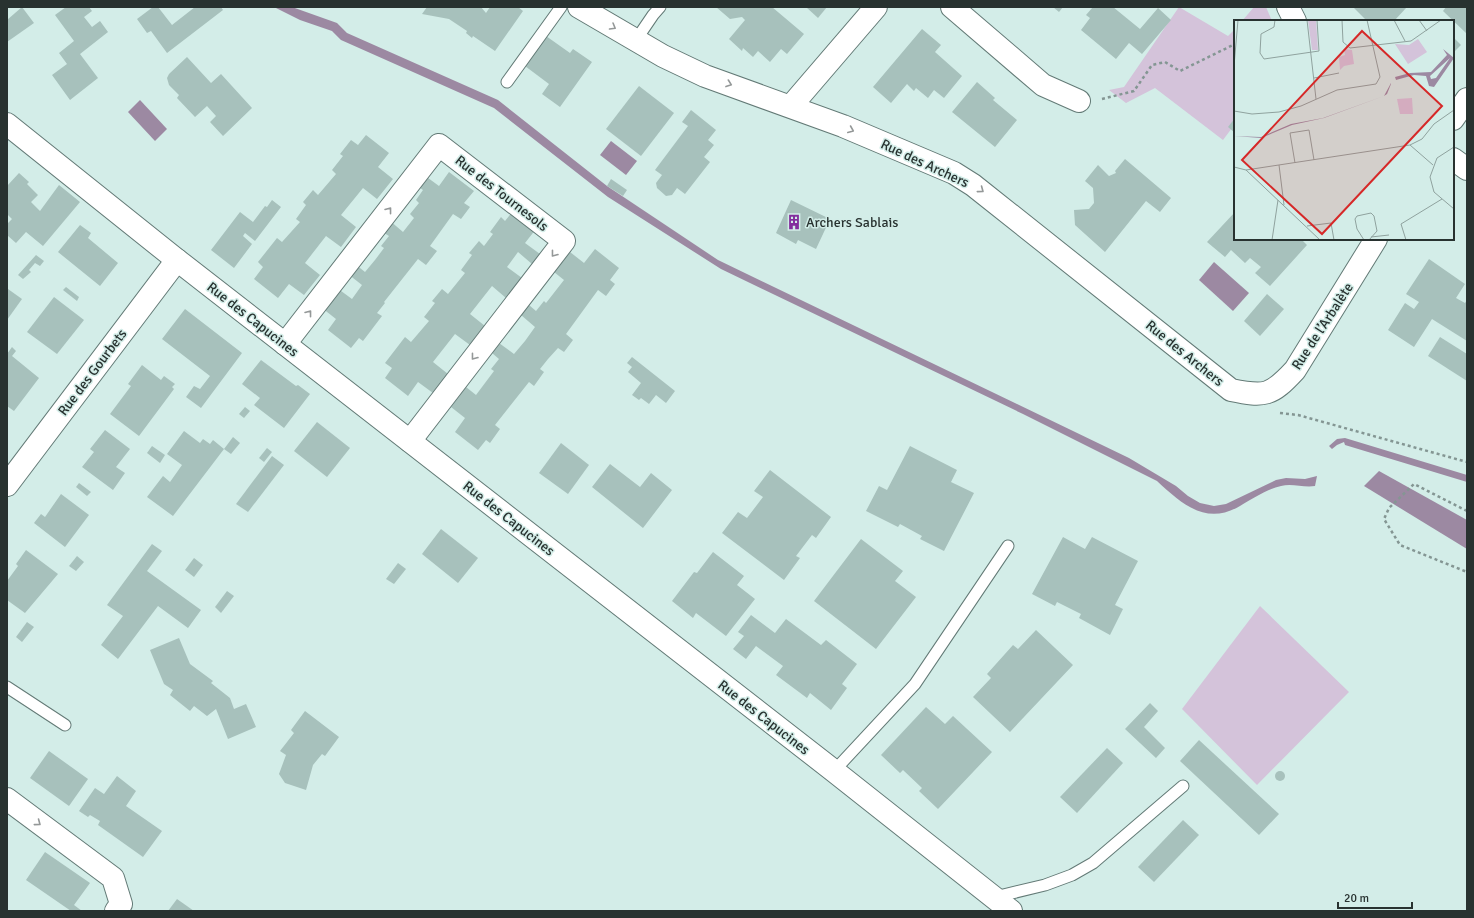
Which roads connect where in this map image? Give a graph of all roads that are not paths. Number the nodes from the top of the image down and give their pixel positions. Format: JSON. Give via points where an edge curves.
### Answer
{"nodes":[{"id":1,"x":560,"y":7,"type":"edge"},
{"id":2,"x":579,"y":7,"type":"edge"},
{"id":3,"x":660,"y":7,"type":"edge"},
{"id":4,"x":876,"y":7,"type":"edge"},
{"id":5,"x":952,"y":7,"type":"edge"},
{"id":6,"x":1288,"y":7,"type":"edge"},
{"id":7,"x":1294,"y":20,"type":"edge"},
{"id":8,"x":636,"y":40,"type":"junction"},
{"id":9,"x":507,"y":82,"type":"dead end"},
{"id":10,"x":1467,"y":99,"type":"edge"},
{"id":11,"x":1079,"y":101,"type":"road end"},
{"id":12,"x":791,"y":106,"type":"junction"},
{"id":13,"x":1454,"y":118,"type":"edge"},
{"id":14,"x":7,"y":124,"type":"edge"},
{"id":15,"x":1454,"y":161,"type":"edge"},
{"id":16,"x":1467,"y":169,"type":"edge"},
{"id":17,"x":1375,"y":240,"type":"edge"},
{"id":18,"x":178,"y":260,"type":"junction"},
{"id":19,"x":285,"y":344,"type":"junction"},
{"id":20,"x":1252,"y":394,"type":"joint"},
{"id":21,"x":410,"y":441,"type":"junction"},
{"id":22,"x":7,"y":485,"type":"edge"},
{"id":23,"x":1008,"y":546,"type":"dead end"},
{"id":24,"x":7,"y":687,"type":"edge"},
{"id":25,"x":65,"y":725,"type":"dead end"},
{"id":26,"x":834,"y":770,"type":"junction"},
{"id":27,"x":1183,"y":786,"type":"dead end"},
{"id":28,"x":7,"y":799,"type":"edge"},
{"id":29,"x":995,"y":897,"type":"junction"},
{"id":30,"x":116,"y":911,"type":"edge"},
{"id":31,"x":1011,"y":911,"type":"edge"}],
"edges":[{"from":1,"to":9,"type":"lane"},
{"from":2,"to":8,"type":"street","name":"Rue des Archers","one_way":true},
{"from":3,"to":8,"type":"lane"},
{"from":4,"to":12,"type":"street"},
{"from":5,"to":11,"type":"street","via":[[1043,85]]},
{"from":6,"to":7,"type":"street"},
{"from":8,"to":12,"type":"street","name":"Rue des Archers","one_way":true,"via":[[705,76]]},
{"from":10,"to":13,"type":"street"},
{"from":12,"to":20,"type":"street","name":"Rue des Archers","one_way":true,"via":[[954,173],[973,185],[1231,390]]},
{"from":14,"to":18,"type":"street","name":"Rue des Capucines"},
{"from":15,"to":16,"type":"street"},
{"from":17,"to":20,"type":"street","name":"Rue de l’Arbalète","via":[[1295,370],[1278,388]]},
{"from":18,"to":19,"type":"street","name":"Rue des Capucines"},
{"from":18,"to":22,"type":"street","name":"Rue des Gourbets"},
{"from":19,"to":21,"type":"street","name":"Rue des Capucines"},
{"from":19,"to":21,"type":"street","name":"Rue des Tournesols","one_way":true,"via":[[439,145],[564,241]]},
{"from":21,"to":26,"type":"street","name":"Rue des Capucines"},
{"from":23,"to":26,"type":"lane","via":[[915,684]]},
{"from":24,"to":25,"type":"lane"},
{"from":26,"to":29,"type":"street","name":"Rue des Capucines"},
{"from":27,"to":29,"type":"lane","via":[[1093,863],[1072,875],[1045,885]]},
{"from":28,"to":30,"type":"street","one_way":true,"via":[[113,878],[121,904]]},
{"from":29,"to":31,"type":"street","name":"Rue des Capucines"}]}
